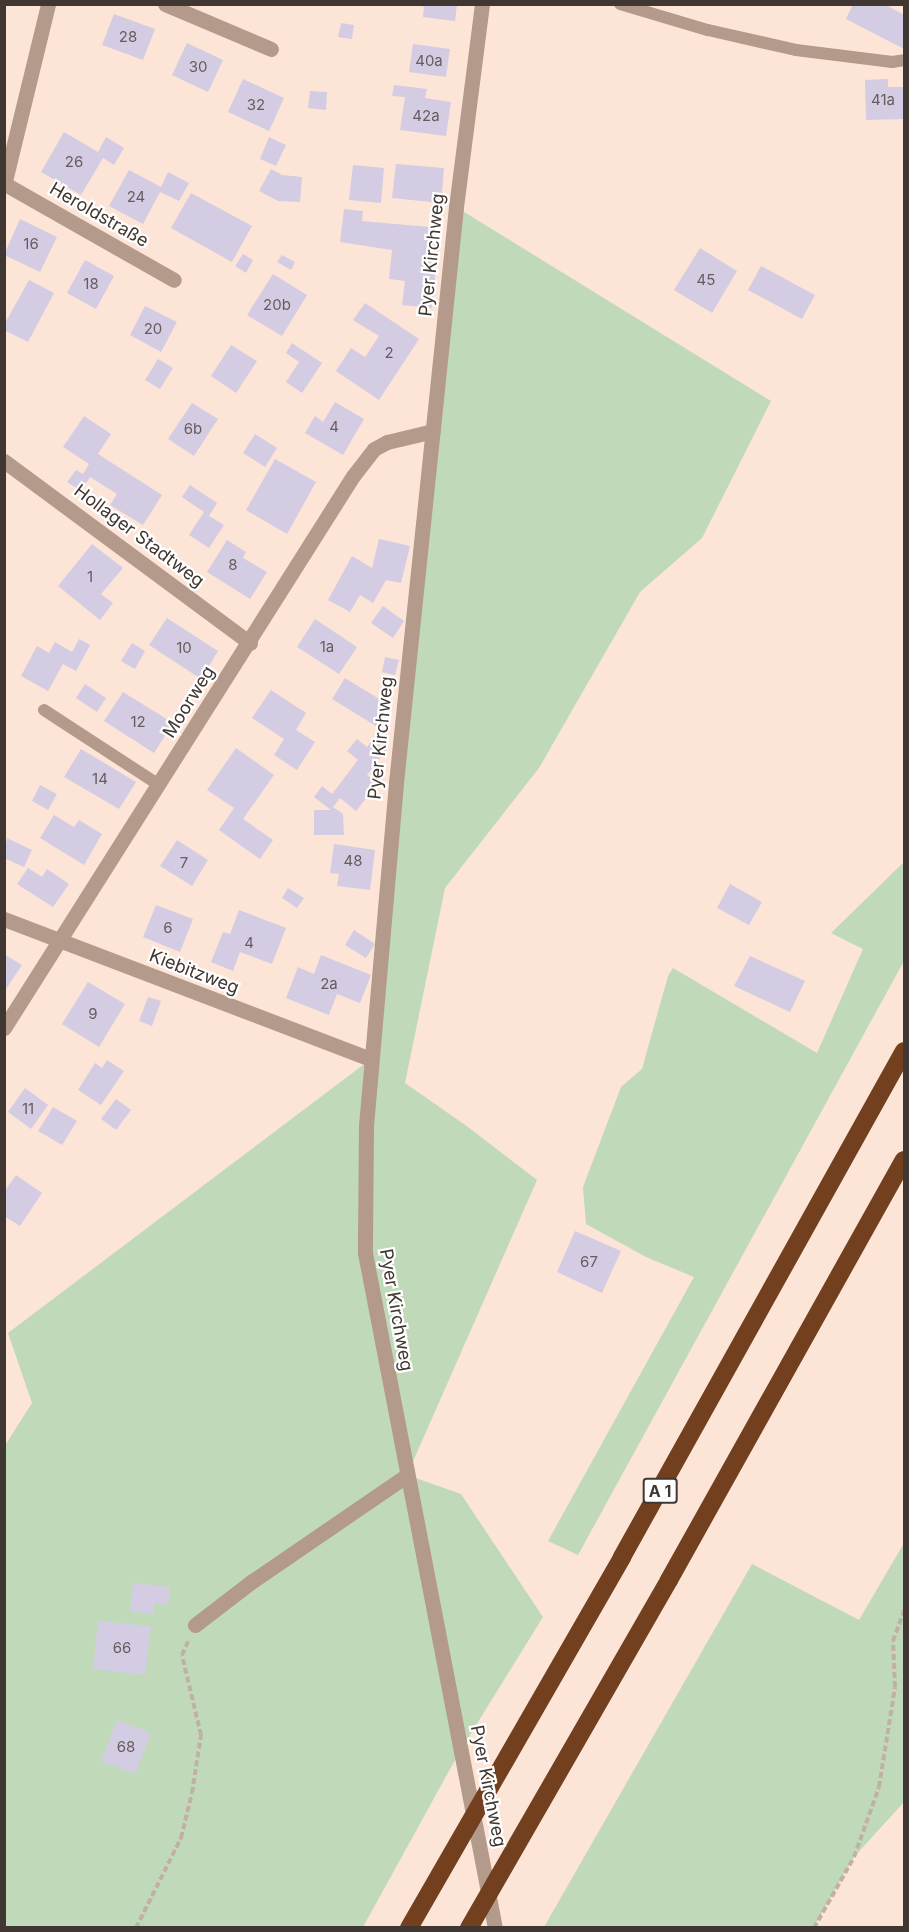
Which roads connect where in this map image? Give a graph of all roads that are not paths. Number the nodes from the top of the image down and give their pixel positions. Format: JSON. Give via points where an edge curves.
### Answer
{"nodes":[{"id":1,"x":48,"y":4,"type":"edge"},
{"id":2,"x":165,"y":4,"type":"edge"},
{"id":3,"x":482,"y":4,"type":"edge"},
{"id":4,"x":620,"y":4,"type":"edge"},
{"id":5,"x":271,"y":49,"type":"dead end"},
{"id":6,"x":904,"y":60,"type":"edge"},
{"id":7,"x":5,"y":184,"type":"edge"},
{"id":8,"x":174,"y":280,"type":"dead end"},
{"id":9,"x":433,"y":431,"type":"junction"},
{"id":10,"x":4,"y":461,"type":"edge"},
{"id":11,"x":250,"y":643,"type":"junction"},
{"id":12,"x":44,"y":710,"type":"dead end"},
{"id":13,"x":159,"y":785,"type":"junction"},
{"id":14,"x":4,"y":919,"type":"edge"},
{"id":15,"x":59,"y":942,"type":"junction"},
{"id":16,"x":4,"y":1028,"type":"edge"},
{"id":17,"x":904,"y":1051,"type":"edge"},
{"id":18,"x":371,"y":1059,"type":"junction"},
{"id":19,"x":904,"y":1160,"type":"edge"},
{"id":20,"x":407,"y":1475,"type":"junction"},
{"id":21,"x":195,"y":1625,"type":"road end"},
{"id":22,"x":409,"y":1928,"type":"edge"},
{"id":23,"x":470,"y":1928,"type":"edge"},
{"id":24,"x":495,"y":1928,"type":"edge"}],
"edges":[{"from":1,"to":7,"type":"street","name":"Heroldstraße"},
{"from":2,"to":5,"type":"street"},
{"from":3,"to":9,"type":"street","name":"Pyer Kirchweg"},
{"from":4,"to":6,"type":"lane","via":[[796,50],[892,62]]},
{"from":7,"to":8,"type":"street","name":"Heroldstraße"},
{"from":9,"to":11,"type":"street","name":"Moorweg","via":[[374,449],[320,526]]},
{"from":9,"to":18,"type":"street","name":"Pyer Kirchweg"},
{"from":10,"to":11,"type":"street","name":"Hollager Stadtweg"},
{"from":11,"to":13,"type":"street","name":"Moorweg"},
{"from":12,"to":13,"type":"lane"},
{"from":13,"to":15,"type":"street","name":"Moorweg"},
{"from":14,"to":15,"type":"street","name":"Kiebitzweg"},
{"from":15,"to":16,"type":"street","name":"Moorweg"},
{"from":15,"to":18,"type":"street","name":"Kiebitzweg"},
{"from":17,"to":22,"type":"highway","number":"A 1","via":[[622,1557]]},
{"from":18,"to":20,"type":"street","name":"Pyer Kirchweg","via":[[365,1253]]},
{"from":19,"to":23,"type":"highway"},
{"from":20,"to":21,"type":"street"},
{"from":20,"to":24,"type":"street","name":"Pyer Kirchweg"}]}
